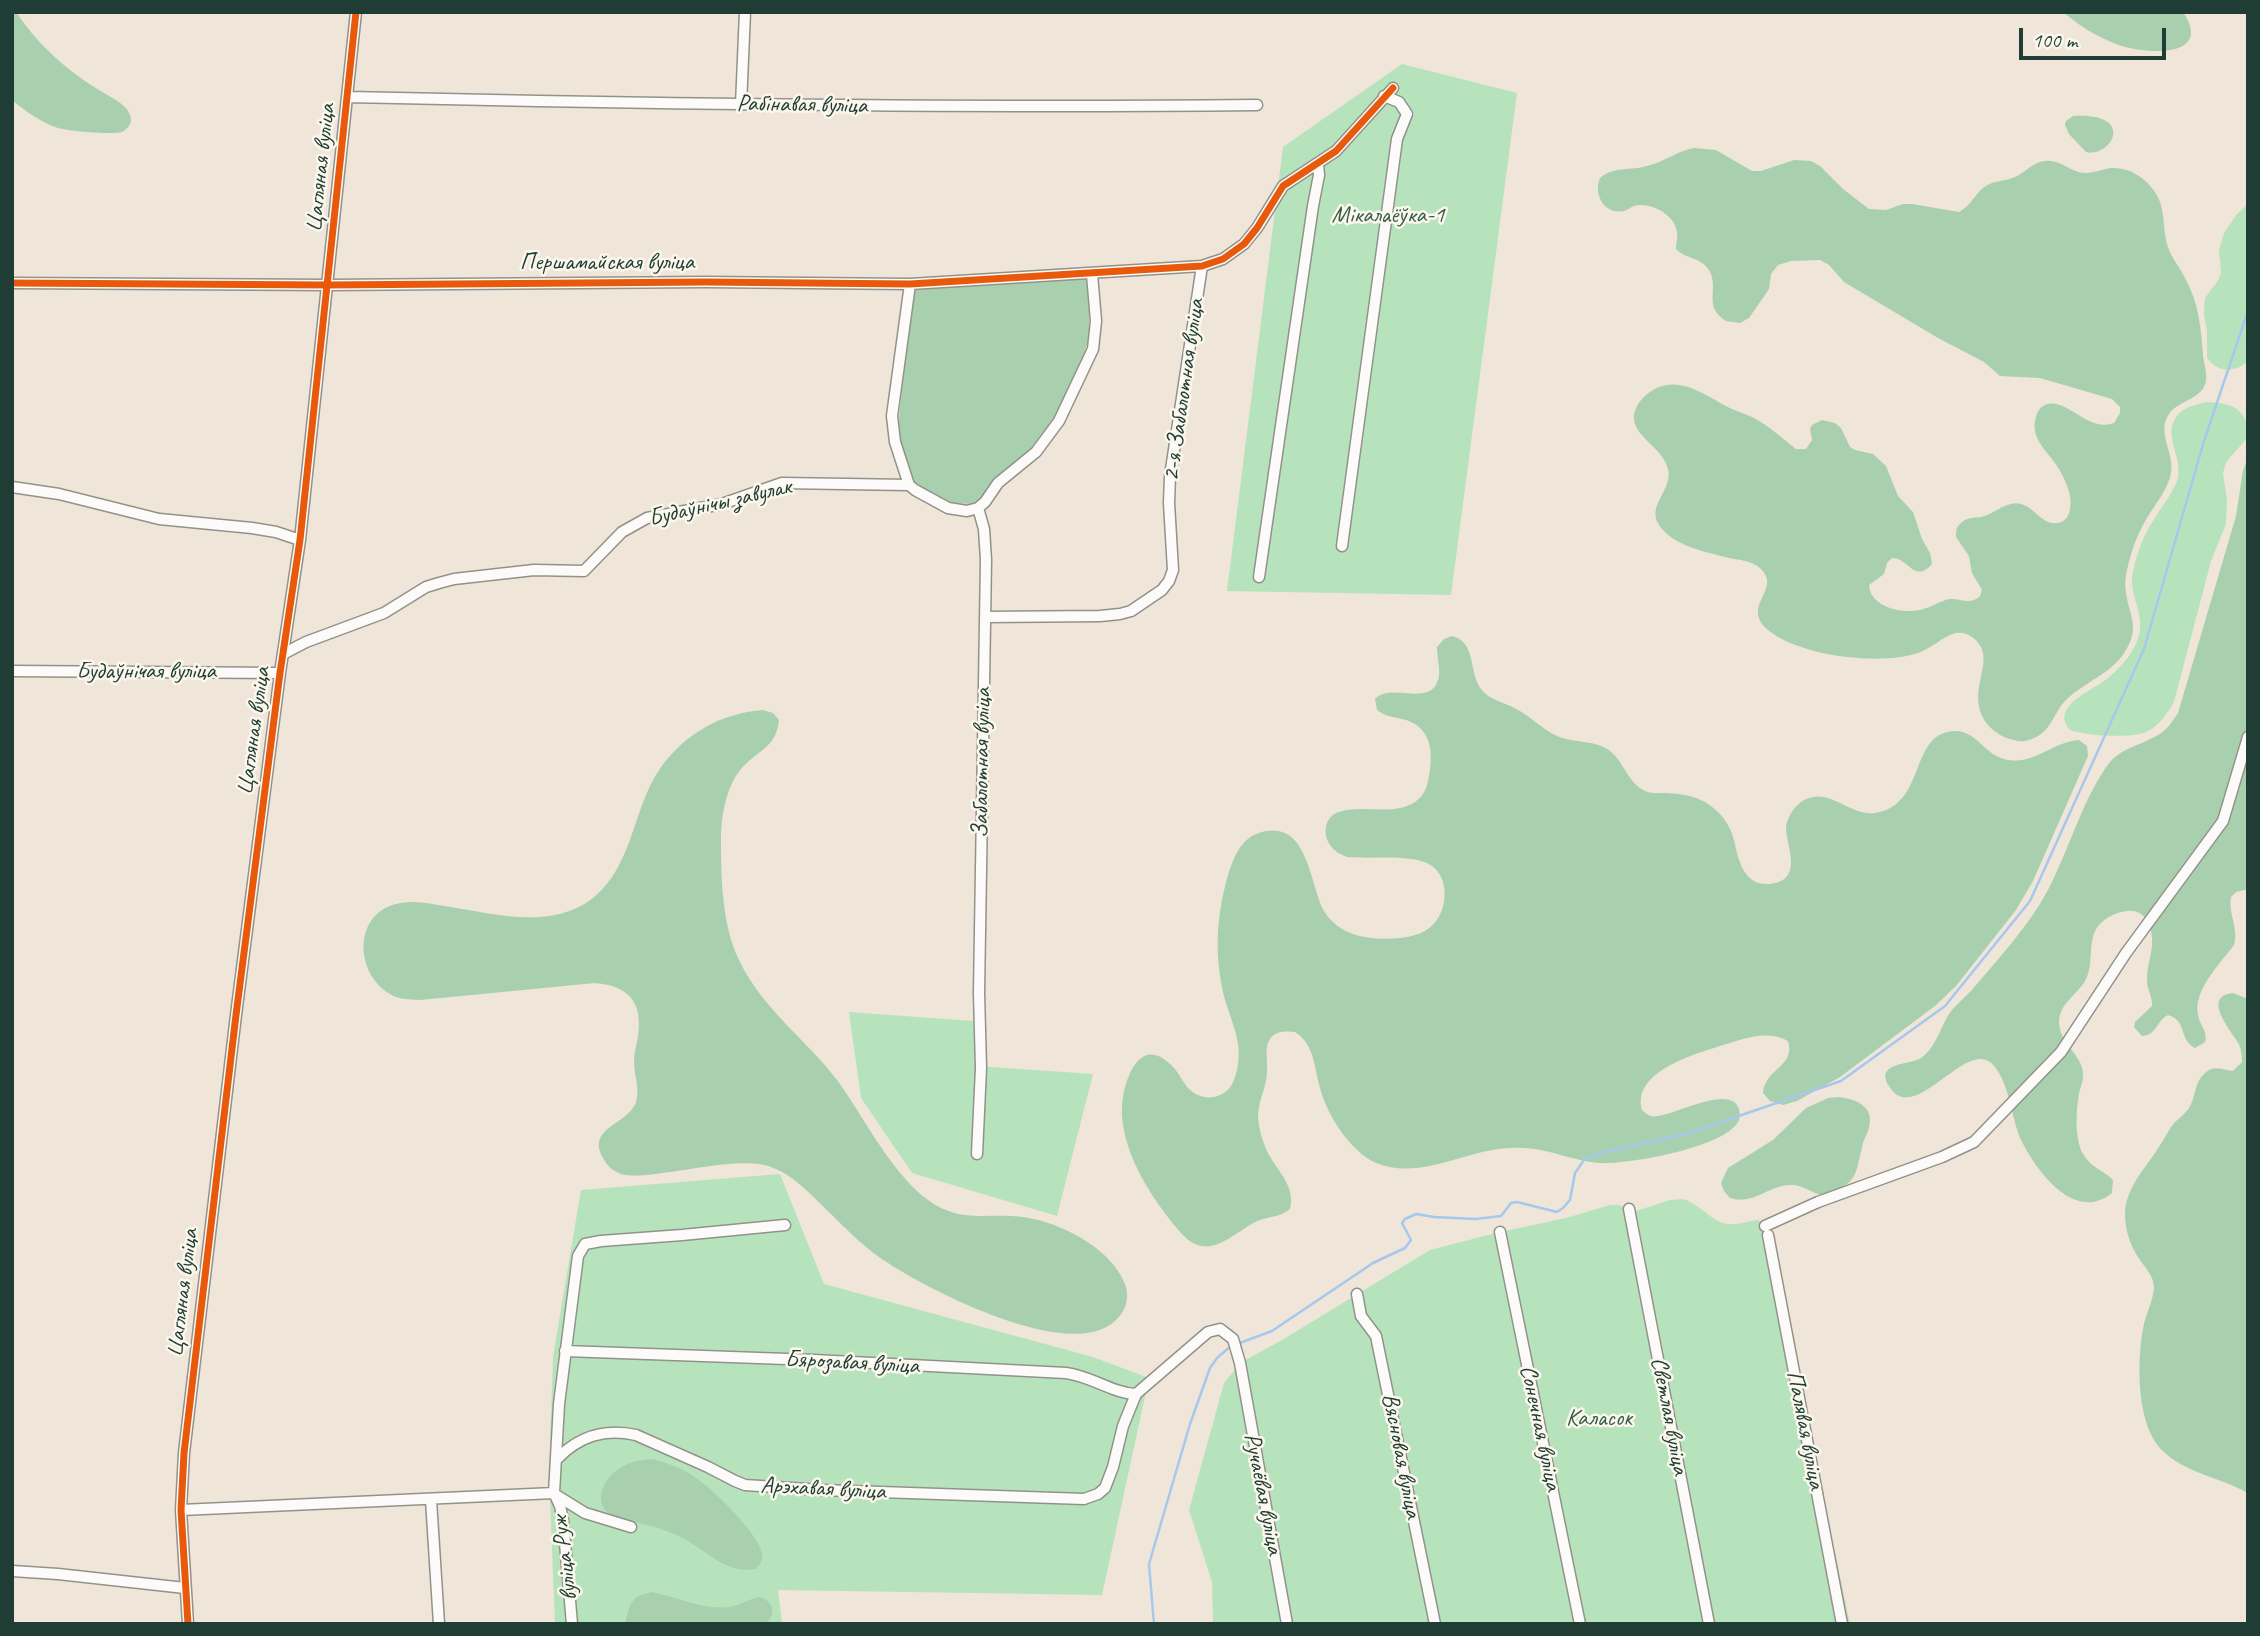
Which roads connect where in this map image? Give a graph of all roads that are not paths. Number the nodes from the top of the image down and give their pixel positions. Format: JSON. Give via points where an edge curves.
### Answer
{"nodes":[{"id":1,"x":356,"y":12,"type":"edge"},
{"id":2,"x":745,"y":12,"type":"edge"},
{"id":3,"x":1393,"y":88,"type":"dead end"},
{"id":4,"x":1384,"y":96,"type":"junction"},
{"id":5,"x":348,"y":97,"type":"junction"},
{"id":6,"x":741,"y":105,"type":"junction"},
{"id":7,"x":1257,"y":105,"type":"dead end"},
{"id":8,"x":1318,"y":164,"type":"junction"},
{"id":9,"x":1202,"y":265,"type":"junction"},
{"id":10,"x":1092,"y":274,"type":"junction"},
{"id":11,"x":12,"y":283,"type":"edge"},
{"id":12,"x":910,"y":284,"type":"junction"},
{"id":13,"x":328,"y":285,"type":"junction"},
{"id":14,"x":909,"y":485,"type":"junction"},
{"id":15,"x":12,"y":487,"type":"edge"},
{"id":16,"x":978,"y":508,"type":"junction"},
{"id":17,"x":300,"y":540,"type":"junction"},
{"id":18,"x":1342,"y":547,"type":"dead end"},
{"id":19,"x":1259,"y":577,"type":"dead end"},
{"id":20,"x":466,"y":578,"type":"joint"},
{"id":21,"x":985,"y":617,"type":"junction"},
{"id":22,"x":284,"y":654,"type":"junction"},
{"id":23,"x":12,"y":671,"type":"edge"},
{"id":24,"x":280,"y":673,"type":"junction"},
{"id":25,"x":2248,"y":737,"type":"edge"},
{"id":26,"x":977,"y":1154,"type":"dead end"},
{"id":27,"x":1629,"y":1209,"type":"dead end"},
{"id":28,"x":785,"y":1224,"type":"dead end"},
{"id":29,"x":1500,"y":1232,"type":"dead end"},
{"id":30,"x":1357,"y":1294,"type":"dead end"},
{"id":31,"x":565,"y":1351,"type":"junction"},
{"id":32,"x":1136,"y":1394,"type":"junction"},
{"id":33,"x":557,"y":1459,"type":"junction"},
{"id":34,"x":554,"y":1493,"type":"junction"},
{"id":35,"x":431,"y":1500,"type":"junction"},
{"id":36,"x":181,"y":1510,"type":"junction"},
{"id":37,"x":631,"y":1527,"type":"dead end"},
{"id":38,"x":12,"y":1571,"type":"edge"},
{"id":39,"x":185,"y":1588,"type":"junction"},
{"id":40,"x":188,"y":1624,"type":"edge"},
{"id":41,"x":439,"y":1624,"type":"edge"},
{"id":42,"x":572,"y":1624,"type":"edge"},
{"id":43,"x":1287,"y":1624,"type":"edge"},
{"id":44,"x":1435,"y":1624,"type":"edge"},
{"id":45,"x":1580,"y":1624,"type":"edge"},
{"id":46,"x":1709,"y":1624,"type":"edge"},
{"id":47,"x":1842,"y":1624,"type":"edge"}],
"edges":[{"from":1,"to":5,"type":"street","name":"Цагляная вуліца"},
{"from":2,"to":6,"type":"street"},
{"from":3,"to":4,"type":"street","name":"2-я Забалотная вуліца"},
{"from":4,"to":8,"type":"street","name":"2-я Забалотная вуліца"},
{"from":4,"to":18,"type":"street","via":[[1399,102],[1407,114],[1398,139]]},
{"from":5,"to":6,"type":"street","name":"Рабінавая вуліца"},
{"from":5,"to":13,"type":"street","name":"Цагляная вуліца"},
{"from":6,"to":7,"type":"street","name":"Рабінавая вуліца"},
{"from":8,"to":9,"type":"street","name":"2-я Забалотная вуліца","via":[[1283,186],[1244,244],[1223,259]]},
{"from":8,"to":19,"type":"street"},
{"from":9,"to":10,"type":"street","name":"Першамайская вуліца"},
{"from":9,"to":21,"type":"street","name":"2-я Забалотная вуліца","via":[[1170,476],[1173,570],[1169,581],[1131,611],[1100,616]]},
{"from":10,"to":12,"type":"street","name":"Першамайская вуліца"},
{"from":10,"to":16,"type":"street","via":[[1095,337],[1079,381],[1044,443],[998,483]]},
{"from":11,"to":13,"type":"street","name":"Першамайская вуліца"},
{"from":12,"to":13,"type":"street","name":"Першамайская вуліца"},
{"from":12,"to":14,"type":"street","via":[[892,416]]},
{"from":13,"to":17,"type":"street","name":"Цагляная вуліца"},
{"from":14,"to":16,"type":"street","via":[[948,508]]},
{"from":14,"to":20,"type":"street","name":"Будаўнічы завулак","via":[[782,483],[722,504],[647,518],[622,532],[584,571],[534,570]]},
{"from":15,"to":17,"type":"street","via":[[159,519],[264,530]]},
{"from":16,"to":21,"type":"street","name":"Забалотная вуліца","via":[[985,538]]},
{"from":17,"to":22,"type":"street","name":"Цагляная вуліца"},
{"from":20,"to":22,"type":"street","name":"Цагляная вуліца","via":[[426,587],[384,613]]},
{"from":21,"to":26,"type":"street","name":"Забалотная вуліца"},
{"from":22,"to":24,"type":"street","name":"Цагляная вуліца"},
{"from":23,"to":24,"type":"street","name":"Будаўнічая вуліца"},
{"from":24,"to":36,"type":"street","name":"Цагляная вуліца","via":[[234,1029]]},
{"from":25,"to":47,"type":"street","name":"Палявая вуліца","via":[[2223,821],[2126,953],[2061,1052],[1975,1142],[1818,1202],[1766,1231]]},
{"from":27,"to":46,"type":"street","name":"Светлая вуліца"},
{"from":28,"to":31,"type":"street","name":"вуліца Руж","via":[[585,1244],[578,1256]]},
{"from":29,"to":45,"type":"street","name":"Сонечная вуліца"},
{"from":30,"to":44,"type":"street","name":"Вясновая вуліца","via":[[1361,1317],[1377,1336]]},
{"from":31,"to":32,"type":"street","name":"Бярозавая вуліца","via":[[1075,1374]]},
{"from":31,"to":33,"type":"street","name":"вуліца Руж"},
{"from":32,"to":33,"type":"street","name":"Арэхавая вуліца","via":[[1105,1488],[1092,1497],[1075,1499],[756,1486],[625,1432],[585,1438]]},
{"from":32,"to":43,"type":"street","name":"Ручаёвая вуліца","via":[[1208,1332],[1220,1329],[1235,1343]]},
{"from":33,"to":34,"type":"street","name":"вуліца Руж"},
{"from":34,"to":35,"type":"street"},
{"from":34,"to":37,"type":"street","via":[[585,1513]]},
{"from":34,"to":42,"type":"street","name":"вуліца Руж","via":[[562,1520]]},
{"from":35,"to":36,"type":"street"},
{"from":35,"to":41,"type":"street"},
{"from":36,"to":39,"type":"street","name":"Цагляная вуліца"},
{"from":38,"to":39,"type":"street"},
{"from":39,"to":40,"type":"street","name":"Цагляная вуліца"}]}
